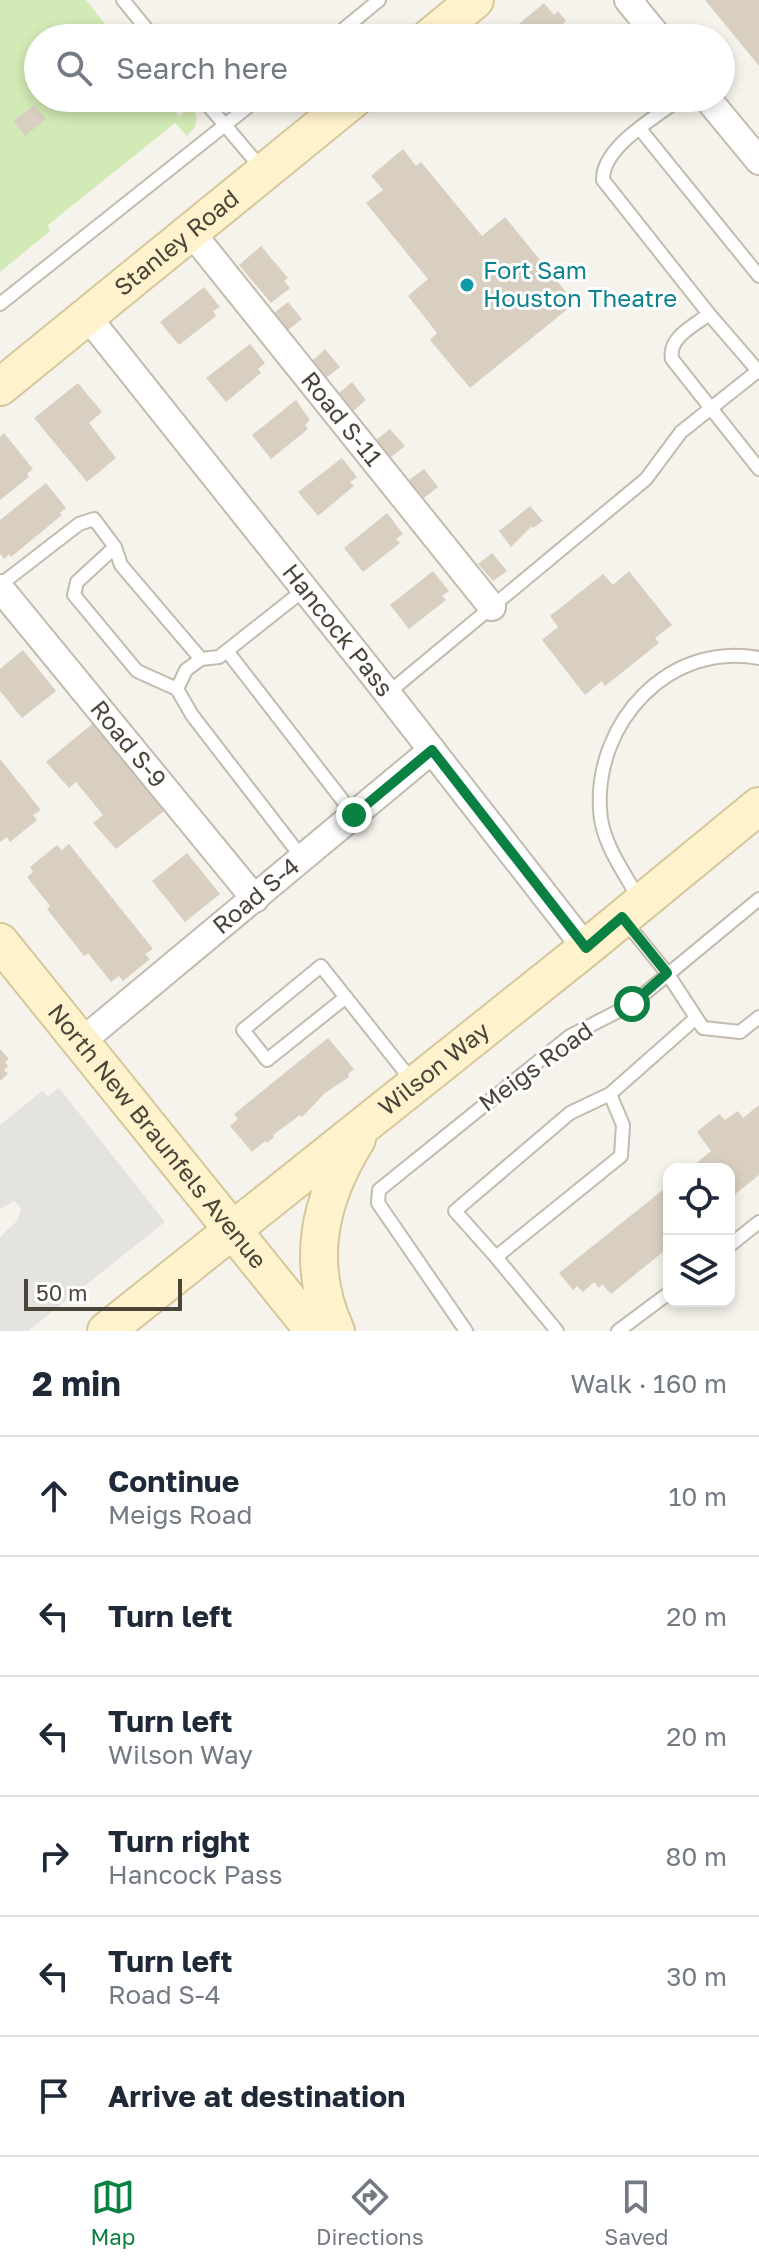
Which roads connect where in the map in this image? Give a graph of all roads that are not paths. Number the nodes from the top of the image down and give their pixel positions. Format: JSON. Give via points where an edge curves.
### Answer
{"nodes":[{"id":1,"x":123,"y":0,"type":"edge"},
{"id":2,"x":379,"y":0,"type":"edge"},
{"id":3,"x":475,"y":0,"type":"edge"},
{"id":4,"x":628,"y":0,"type":"edge"},
{"id":5,"x":143,"y":24,"type":"edge"},
{"id":6,"x":350,"y":24,"type":"edge"},
{"id":7,"x":446,"y":24,"type":"edge"},
{"id":8,"x":648,"y":24,"type":"edge"},
{"id":9,"x":214,"y":112,"type":"edge"},
{"id":10,"x":242,"y":112,"type":"edge"},
{"id":11,"x":338,"y":112,"type":"edge"},
{"id":12,"x":662,"y":112,"type":"edge"},
{"id":13,"x":719,"y":112,"type":"edge"},
{"id":14,"x":225,"y":126,"type":"junction"},
{"id":15,"x":640,"y":129,"type":"junction"},
{"id":16,"x":759,"y":161,"type":"edge"},
{"id":17,"x":264,"y":172,"type":"junction"},
{"id":18,"x":191,"y":232,"type":"junction"},
{"id":19,"x":759,"y":276,"type":"edge"},
{"id":20,"x":0,"y":304,"type":"edge"},
{"id":21,"x":709,"y":314,"type":"junction"},
{"id":22,"x":87,"y":316,"type":"junction"},
{"id":23,"x":759,"y":371,"type":"edge"},
{"id":24,"x":0,"y":387,"type":"edge"},
{"id":25,"x":710,"y":409,"type":"junction"},
{"id":26,"x":759,"y":469,"type":"edge"},
{"id":27,"x":115,"y":547,"type":"junction"},
{"id":28,"x":0,"y":587,"type":"edge"},
{"id":29,"x":305,"y":589,"type":"junction"},
{"id":30,"x":492,"y":607,"type":"junction"},
{"id":31,"x":227,"y":651,"type":"junction"},
{"id":32,"x":759,"y":658,"type":"edge"},
{"id":33,"x":201,"y":659,"type":"junction"},
{"id":34,"x":177,"y":689,"type":"junction"},
{"id":35,"x":388,"y":693,"type":"junction"},
{"id":36,"x":432,"y":750,"type":"junction"},
{"id":37,"x":759,"y":806,"type":"edge"},
{"id":38,"x":354,"y":815,"type":"junction"},
{"id":39,"x":303,"y":859,"type":"junction"},
{"id":40,"x":255,"y":899,"type":"junction"},
{"id":41,"x":759,"y":899,"type":"edge"},
{"id":42,"x":631,"y":909,"type":"junction"},
{"id":43,"x":0,"y":942,"type":"edge"},
{"id":44,"x":586,"y":948,"type":"junction"},
{"id":45,"x":667,"y":973,"type":"junction"},
{"id":46,"x":346,"y":997,"type":"junction"},
{"id":47,"x":759,"y":1017,"type":"edge"},
{"id":48,"x":696,"y":1018,"type":"junction"},
{"id":49,"x":81,"y":1042,"type":"junction"},
{"id":50,"x":415,"y":1084,"type":"junction"},
{"id":51,"x":610,"y":1094,"type":"junction"},
{"id":52,"x":370,"y":1120,"type":"junction"},
{"id":53,"x":759,"y":1222,"type":"edge"},
{"id":54,"x":232,"y":1229,"type":"junction"},
{"id":55,"x":735,"y":1241,"type":"edge"},
{"id":56,"x":496,"y":1257,"type":"junction"},
{"id":57,"x":663,"y":1297,"type":"edge"},
{"id":58,"x":106,"y":1331,"type":"edge"},
{"id":59,"x":314,"y":1331,"type":"edge"},
{"id":60,"x":336,"y":1331,"type":"edge"},
{"id":61,"x":466,"y":1331,"type":"edge"},
{"id":62,"x":557,"y":1331,"type":"edge"},
{"id":63,"x":618,"y":1331,"type":"edge"}],
"edges":[{"from":1,"to":5,"type":"lane"},
{"from":2,"to":6,"type":"lane"},
{"from":3,"to":7,"type":"street"},
{"from":4,"to":8,"type":"street"},
{"from":9,"to":14,"type":"lane"},
{"from":10,"to":14,"type":"lane"},
{"from":11,"to":17,"type":"street","name":"Stanley Road"},
{"from":12,"to":15,"type":"lane"},
{"from":13,"to":16,"type":"street"},
{"from":14,"to":17,"type":"lane"},
{"from":14,"to":20,"type":"lane"},
{"from":15,"to":19,"type":"lane"},
{"from":15,"to":21,"type":"lane","via":[[608,158],[603,180]]},
{"from":17,"to":18,"type":"street","name":"Stanley Road"},
{"from":18,"to":22,"type":"street","name":"Stanley Road"},
{"from":18,"to":30,"type":"street","name":"Road S-11"},
{"from":21,"to":23,"type":"lane"},
{"from":21,"to":25,"type":"lane","via":[[670,350]]},
{"from":22,"to":24,"type":"street","name":"Stanley Road"},
{"from":22,"to":29,"type":"street","name":"Hancock Pass"},
{"from":23,"to":25,"type":"lane"},
{"from":25,"to":26,"type":"lane"},
{"from":25,"to":30,"type":"lane","via":[[681,432],[646,479]]},
{"from":27,"to":28,"type":"lane","via":[[94,519],[79,524]]},
{"from":27,"to":33,"type":"lane","via":[[121,565]]},
{"from":27,"to":34,"type":"lane","via":[[77,582],[74,595],[137,671]]},
{"from":28,"to":40,"type":"street","name":"Road S-9"},
{"from":29,"to":31,"type":"lane"},
{"from":29,"to":35,"type":"street","name":"Hancock Pass"},
{"from":30,"to":35,"type":"lane"},
{"from":31,"to":33,"type":"lane"},
{"from":31,"to":38,"type":"lane"},
{"from":32,"to":42,"type":"lane","via":[[694,661],[650,686],[615,731],[602,771],[599,811]]},
{"from":33,"to":34,"type":"lane","via":[[186,670]]},
{"from":34,"to":39,"type":"lane"},
{"from":35,"to":36,"type":"street","name":"Hancock Pass"},
{"from":36,"to":38,"type":"street","name":"Road S-4"},
{"from":36,"to":44,"type":"street","name":"Hancock Pass"},
{"from":37,"to":42,"type":"street","name":"Wilson Way"},
{"from":38,"to":39,"type":"street","name":"Road S-4"},
{"from":39,"to":40,"type":"street","name":"Road S-4"},
{"from":40,"to":49,"type":"street","name":"Road S-4"},
{"from":41,"to":45,"type":"lane","name":"Meigs Road"},
{"from":42,"to":44,"type":"street","name":"Wilson Way"},
{"from":42,"to":45,"type":"lane"},
{"from":43,"to":49,"type":"street","name":"North New Braunfels Avenue"},
{"from":44,"to":50,"type":"street","name":"Wilson Way"},
{"from":45,"to":48,"type":"lane"},
{"from":45,"to":61,"type":"lane","name":"Meigs Road","via":[[632,1004],[570,1036],[379,1190],[378,1203]]},
{"from":46,"to":46,"type":"lane","via":[[267,1060],[243,1030],[321,966]]},
{"from":46,"to":50,"type":"lane"},
{"from":47,"to":48,"type":"lane","via":[[740,1032],[703,1028]]},
{"from":48,"to":51,"type":"lane"},
{"from":49,"to":54,"type":"street","name":"North New Braunfels Avenue"},
{"from":50,"to":52,"type":"street","name":"Wilson Way"},
{"from":51,"to":56,"type":"lane","via":[[623,1125],[621,1156]]},
{"from":51,"to":56,"type":"lane","via":[[570,1113],[455,1211]]},
{"from":52,"to":54,"type":"street","name":"Wilson Way"},
{"from":52,"to":60,"type":"street","via":[[338,1170],[325,1207],[319,1246],[322,1285]]},
{"from":53,"to":55,"type":"lane"},
{"from":54,"to":58,"type":"street","name":"Wilson Way"},
{"from":54,"to":59,"type":"street","name":"North New Braunfels Avenue"},
{"from":56,"to":62,"type":"lane"},
{"from":57,"to":63,"type":"lane"}]}
